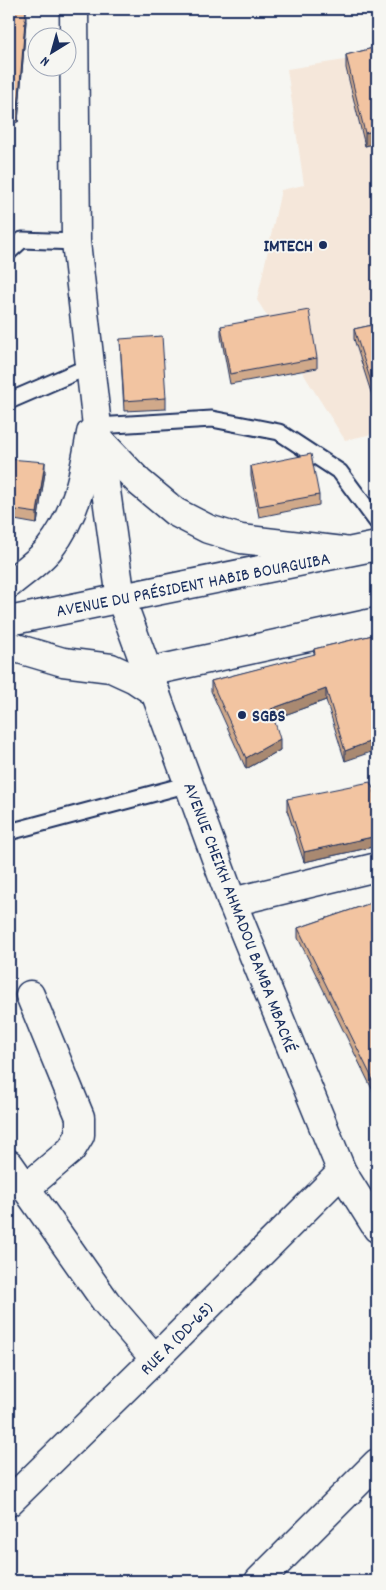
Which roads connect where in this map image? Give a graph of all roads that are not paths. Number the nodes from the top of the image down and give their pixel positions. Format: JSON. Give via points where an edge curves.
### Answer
{"nodes":[{"id":1,"x":74,"y":9,"type":"edge"},
{"id":2,"x":76,"y":242,"type":"junction"},
{"id":3,"x":9,"y":252,"type":"edge"},
{"id":4,"x":90,"y":366,"type":"junction"},
{"id":5,"x":9,"y":401,"type":"edge"},
{"id":6,"x":97,"y":424,"type":"junction"},
{"id":7,"x":377,"y":522,"type":"edge"},
{"id":8,"x":377,"y":546,"type":"edge"},
{"id":9,"x":349,"y":552,"type":"junction"},
{"id":10,"x":9,"y":584,"type":"edge"},
{"id":11,"x":121,"y":599,"type":"junction"},
{"id":12,"x":9,"y":621,"type":"edge"},
{"id":13,"x":377,"y":622,"type":"edge"},
{"id":14,"x":9,"y":646,"type":"edge"},
{"id":15,"x":152,"y":682,"type":"junction"},
{"id":16,"x":189,"y":784,"type":"junction"},
{"id":17,"x":9,"y":832,"type":"edge"},
{"id":18,"x":377,"y":867,"type":"edge"},
{"id":19,"x":232,"y":902,"type":"junction"},
{"id":20,"x":30,"y":995,"type":"dead end"},
{"id":21,"x":9,"y":1164,"type":"edge"},
{"id":22,"x":342,"y":1172,"type":"junction"},
{"id":23,"x":26,"y":1188,"type":"junction"},
{"id":24,"x":377,"y":1228,"type":"edge"},
{"id":25,"x":155,"y":1359,"type":"junction"},
{"id":26,"x":377,"y":1464,"type":"edge"},
{"id":27,"x":9,"y":1502,"type":"edge"},
{"id":28,"x":258,"y":1581,"type":"edge"}],
"edges":[{"from":1,"to":2,"type":"street","name":"AVENUE CHEIKH AHMADOU BAMBA MBACKÉ"},
{"from":2,"to":3,"type":"lane","via":[[22,240]]},
{"from":2,"to":4,"type":"street","name":"AVENUE CHEIKH AHMADOU BAMBA MBACKÉ"},
{"from":4,"to":5,"type":"lane"},
{"from":4,"to":6,"type":"street","name":"AVENUE CHEIKH AHMADOU BAMBA MBACKÉ"},
{"from":6,"to":7,"type":"lane","via":[[212,419],[279,432],[340,472]]},
{"from":6,"to":9,"type":"street","via":[[139,482],[175,512],[208,529],[241,539]]},
{"from":6,"to":10,"type":"street","via":[[69,520],[49,549]]},
{"from":6,"to":11,"type":"street","name":"AVENUE CHEIKH AHMADOU BAMBA MBACKÉ"},
{"from":8,"to":9,"type":"street","name":"AVENUE DU PRÉSIDENT HABIB BOURGUIBA"},
{"from":9,"to":11,"type":"street","name":"AVENUE DU PRÉSIDENT HABIB BOURGUIBA"},
{"from":11,"to":12,"type":"street","name":"AVENUE DU PRÉSIDENT HABIB BOURGUIBA"},
{"from":11,"to":15,"type":"street","name":"AVENUE CHEIKH AHMADOU BAMBA MBACKÉ"},
{"from":13,"to":15,"type":"street"},
{"from":14,"to":15,"type":"street","via":[[63,662],[111,668],[135,679]]},
{"from":15,"to":16,"type":"street","name":"AVENUE CHEIKH AHMADOU BAMBA MBACKÉ"},
{"from":16,"to":17,"type":"lane"},
{"from":16,"to":19,"type":"street","name":"AVENUE CHEIKH AHMADOU BAMBA MBACKÉ"},
{"from":18,"to":19,"type":"street"},
{"from":19,"to":22,"type":"street","name":"AVENUE CHEIKH AHMADOU BAMBA MBACKÉ"},
{"from":20,"to":23,"type":"street","via":[[80,1117],[80,1136],[72,1150]]},
{"from":21,"to":23,"type":"street"},
{"from":22,"to":24,"type":"street","name":"AVENUE CHEIKH AHMADOU BAMBA MBACKÉ"},
{"from":22,"to":25,"type":"street","name":"RUE A (DD-65)"},
{"from":23,"to":25,"type":"street","via":[[106,1302]]},
{"from":25,"to":27,"type":"street","name":"RUE A (DD-65)"},
{"from":26,"to":28,"type":"street"}]}
